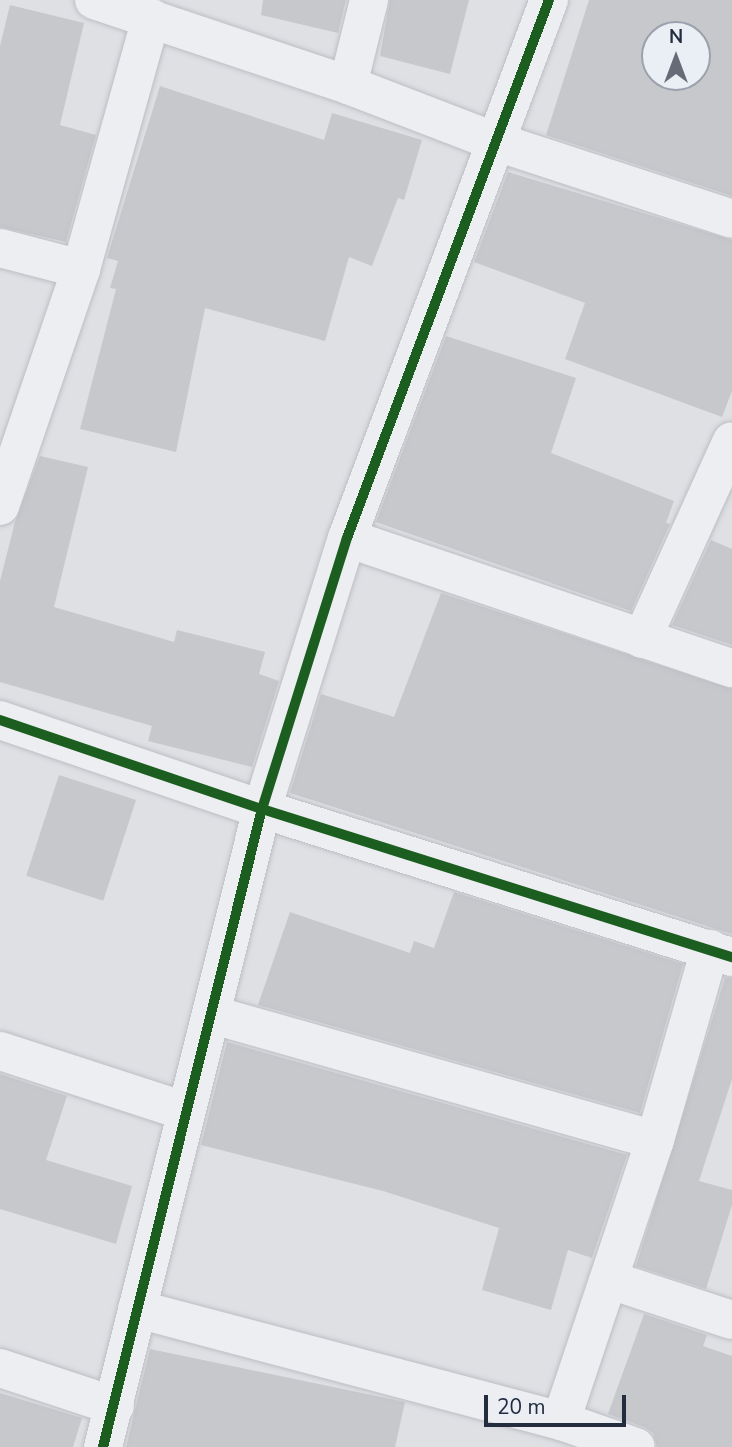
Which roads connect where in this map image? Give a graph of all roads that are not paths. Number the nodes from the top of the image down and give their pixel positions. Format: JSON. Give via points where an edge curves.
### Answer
{"nodes":[{"id":1,"x":94,"y":0,"type":"edge"},
{"id":2,"x":369,"y":0,"type":"edge"},
{"id":3,"x":549,"y":0,"type":"edge"},
{"id":4,"x":151,"y":18,"type":"junction"},
{"id":5,"x":348,"y":85,"type":"junction"},
{"id":6,"x":494,"y":141,"type":"junction"},
{"id":7,"x":732,"y":219,"type":"edge"},
{"id":8,"x":0,"y":248,"type":"edge"},
{"id":9,"x":81,"y":269,"type":"junction"},
{"id":10,"x":732,"y":441,"type":"edge"},
{"id":11,"x":0,"y":506,"type":"edge"},
{"id":12,"x":347,"y":538,"type":"junction"},
{"id":13,"x":642,"y":639,"type":"junction"},
{"id":14,"x":732,"y":668,"type":"edge"},
{"id":15,"x":0,"y":720,"type":"edge"},
{"id":16,"x":262,"y":809,"type":"junction"},
{"id":17,"x":721,"y":953,"type":"edge"},
{"id":18,"x":213,"y":1015,"type":"junction"},
{"id":19,"x":0,"y":1051,"type":"edge"},
{"id":20,"x":185,"y":1111,"type":"junction"},
{"id":21,"x":655,"y":1140,"type":"junction"},
{"id":22,"x":610,"y":1280,"type":"junction"},
{"id":23,"x":137,"y":1309,"type":"junction"},
{"id":24,"x":732,"y":1320,"type":"edge"},
{"id":25,"x":0,"y":1368,"type":"edge"},
{"id":26,"x":115,"y":1406,"type":"junction"},
{"id":27,"x":561,"y":1421,"type":"junction"},
{"id":28,"x":103,"y":1447,"type":"edge"},
{"id":29,"x":636,"y":1447,"type":"edge"}],
"edges":[{"from":1,"to":4,"type":"street"},
{"from":2,"to":5,"type":"street"},
{"from":3,"to":6,"type":"street"},
{"from":4,"to":5,"type":"street"},
{"from":4,"to":9,"type":"street"},
{"from":5,"to":6,"type":"street"},
{"from":6,"to":7,"type":"street"},
{"from":6,"to":12,"type":"street"},
{"from":8,"to":9,"type":"street"},
{"from":9,"to":11,"type":"street"},
{"from":10,"to":13,"type":"street"},
{"from":12,"to":13,"type":"street"},
{"from":12,"to":16,"type":"street"},
{"from":13,"to":14,"type":"street"},
{"from":15,"to":16,"type":"street"},
{"from":16,"to":17,"type":"street"},
{"from":16,"to":18,"type":"street"},
{"from":17,"to":21,"type":"street"},
{"from":18,"to":20,"type":"street"},
{"from":18,"to":21,"type":"street"},
{"from":19,"to":20,"type":"street"},
{"from":20,"to":23,"type":"street"},
{"from":21,"to":22,"type":"street"},
{"from":22,"to":24,"type":"street"},
{"from":22,"to":27,"type":"street"},
{"from":23,"to":26,"type":"street"},
{"from":23,"to":27,"type":"street"},
{"from":25,"to":26,"type":"street"},
{"from":26,"to":28,"type":"street"},
{"from":27,"to":29,"type":"street"}]}
